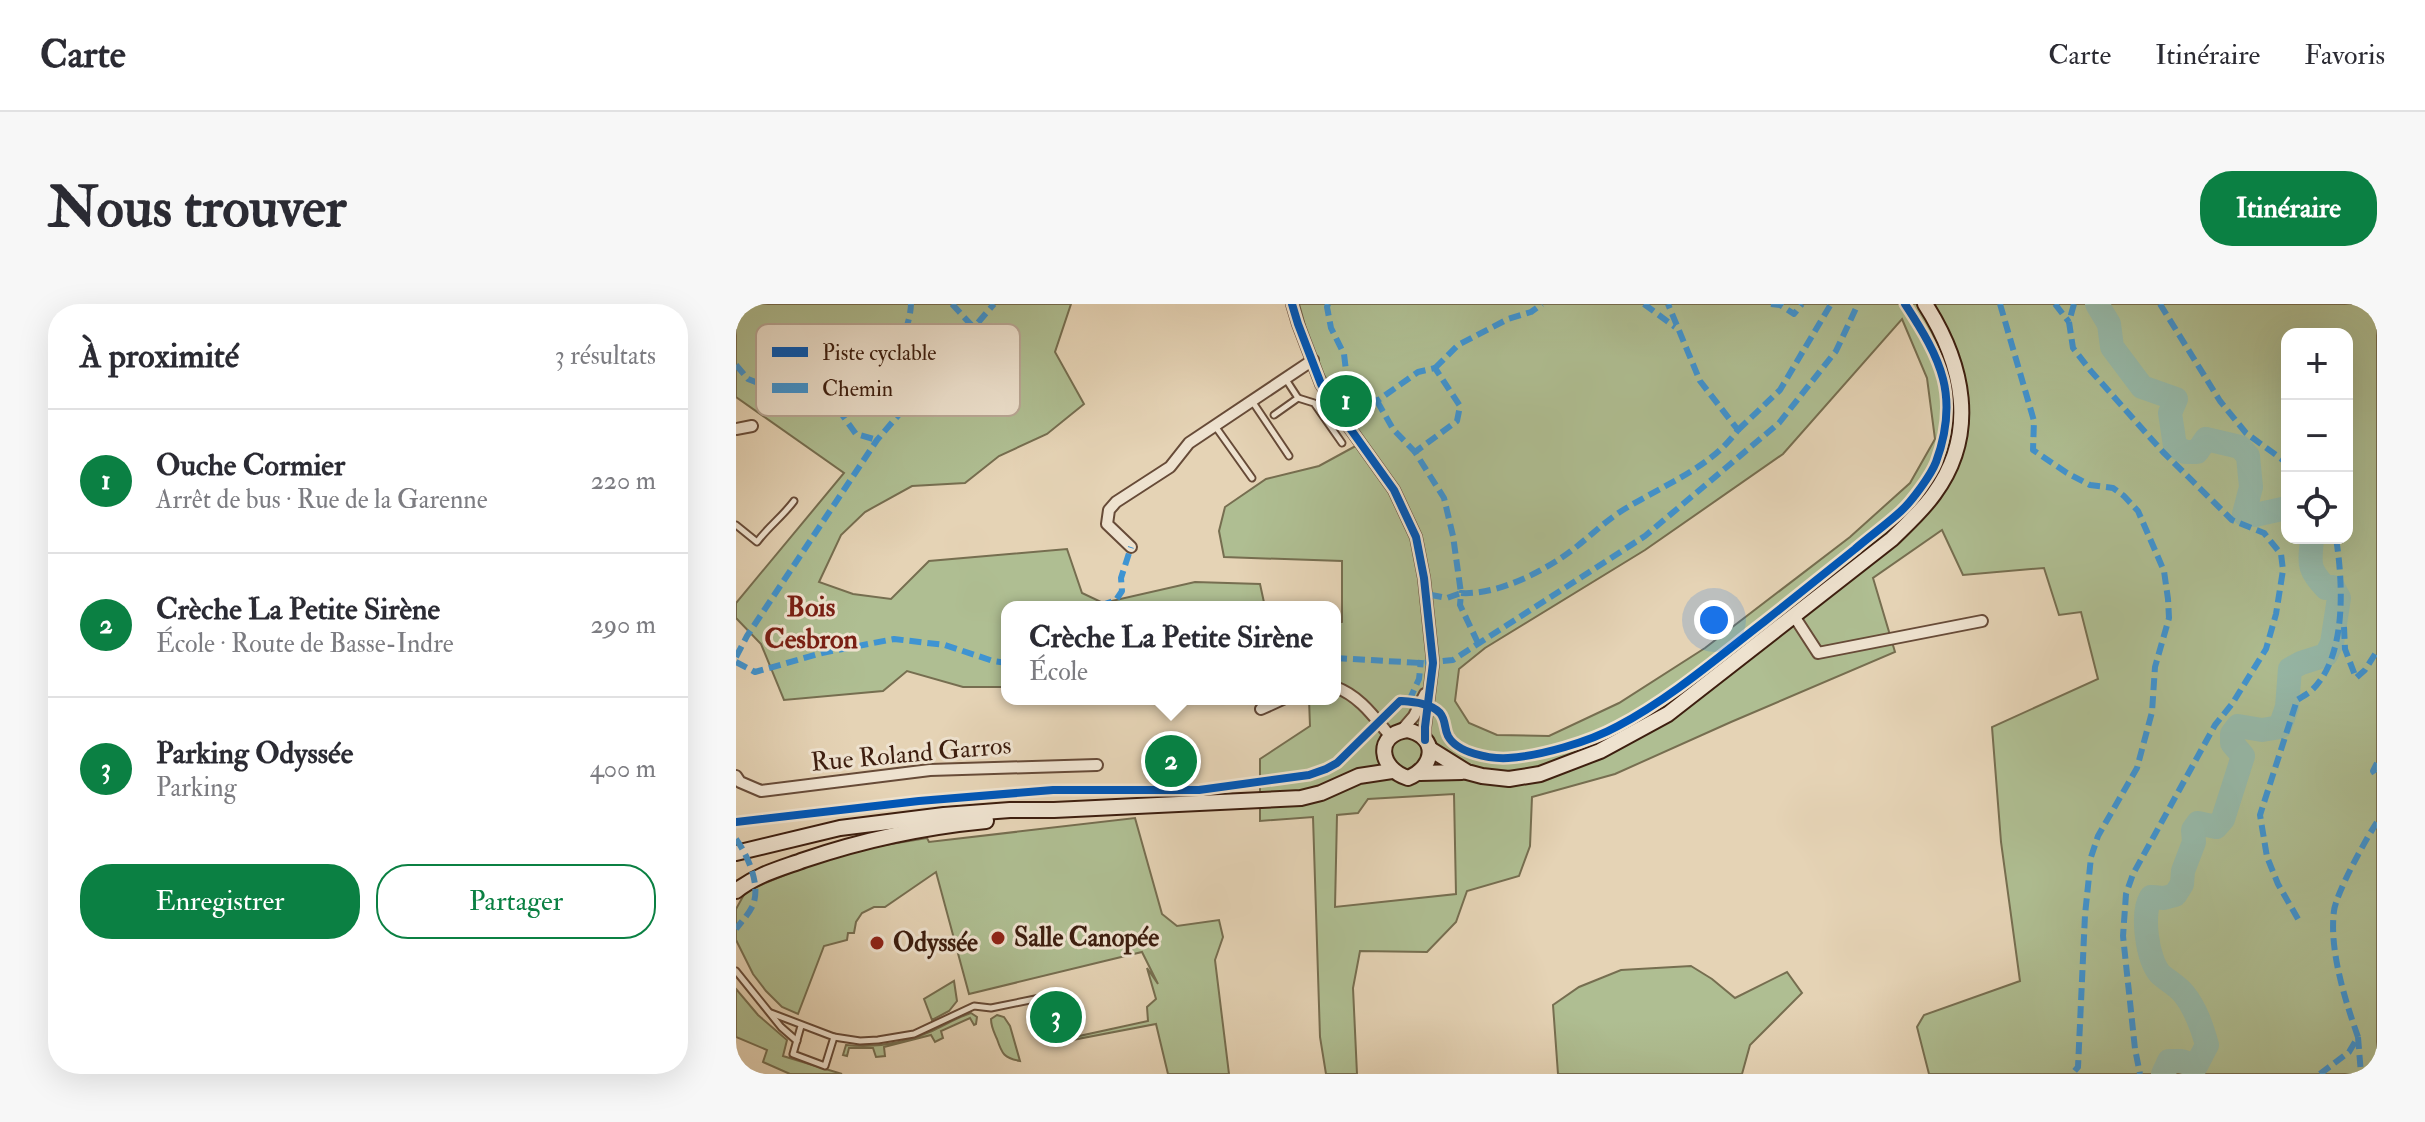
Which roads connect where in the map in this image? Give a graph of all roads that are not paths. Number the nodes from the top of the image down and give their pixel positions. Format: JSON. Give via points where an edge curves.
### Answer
{"nodes":[{"id":1,"x":1292,"y":304,"type":"edge"},
{"id":2,"x":1925,"y":304,"type":"edge"},
{"id":3,"x":1313,"y":360,"type":"junction"},
{"id":4,"x":1284,"y":377,"type":"junction"},
{"id":5,"x":1298,"y":398,"type":"junction"},
{"id":6,"x":1251,"y":400,"type":"junction"},
{"id":7,"x":1274,"y":415,"type":"dead end"},
{"id":8,"x":752,"y":426,"type":"dead end"},
{"id":9,"x":1215,"y":426,"type":"junction"},
{"id":10,"x":736,"y":429,"type":"edge"},
{"id":11,"x":1342,"y":443,"type":"dead end"},
{"id":12,"x":1289,"y":456,"type":"dead end"},
{"id":13,"x":1252,"y":478,"type":"dead end"},
{"id":14,"x":794,"y":501,"type":"dead end"},
{"id":15,"x":736,"y":525,"type":"edge"},
{"id":16,"x":1131,"y":547,"type":"dead end"},
{"id":17,"x":1794,"y":616,"type":"junction"},
{"id":18,"x":1982,"y":621,"type":"dead end"},
{"id":19,"x":1430,"y":681,"type":"junction"},
{"id":20,"x":1341,"y":689,"type":"edge"},
{"id":21,"x":1270,"y":705,"type":"edge"},
{"id":22,"x":1261,"y":709,"type":"dead end"},
{"id":23,"x":1392,"y":739,"type":"junction"},
{"id":24,"x":1428,"y":744,"type":"junction"},
{"id":25,"x":1097,"y":765,"type":"dead end"},
{"id":26,"x":1392,"y":771,"type":"junction"},
{"id":27,"x":1467,"y":772,"type":"junction"},
{"id":28,"x":1420,"y":773,"type":"junction"},
{"id":29,"x":736,"y":776,"type":"edge"},
{"id":30,"x":1359,"y":776,"type":"junction"},
{"id":31,"x":1054,"y":810,"type":"junction"},
{"id":32,"x":736,"y":853,"type":"edge"},
{"id":33,"x":736,"y":875,"type":"edge"},
{"id":34,"x":736,"y":884,"type":"edge"},
{"id":35,"x":736,"y":891,"type":"edge"},
{"id":36,"x":736,"y":971,"type":"edge"},
{"id":37,"x":1045,"y":997,"type":"dead end"},
{"id":38,"x":771,"y":1013,"type":"junction"},
{"id":39,"x":801,"y":1026,"type":"junction"},
{"id":40,"x":834,"y":1037,"type":"junction"},
{"id":41,"x":797,"y":1041,"type":"junction"}],
"edges":[{"from":1,"to":3,"type":"street"},
{"from":2,"to":17,"type":"main road","via":[[1948,345],[1962,397],[1955,452],[1945,478],[1892,539]]},
{"from":3,"to":4,"type":"street"},
{"from":3,"to":19,"type":"street","via":[[1321,384],[1394,490],[1416,537],[1433,663]]},
{"from":4,"to":5,"type":"lane"},
{"from":4,"to":6,"type":"street"},
{"from":5,"to":7,"type":"lane"},
{"from":5,"to":11,"type":"lane","via":[[1314,403]]},
{"from":6,"to":9,"type":"street"},
{"from":6,"to":12,"type":"lane"},
{"from":8,"to":10,"type":"street"},
{"from":9,"to":13,"type":"lane"},
{"from":9,"to":16,"type":"street","via":[[1189,443],[1170,467],[1109,510],[1107,524]]},
{"from":14,"to":15,"type":"lane","via":[[757,542]]},
{"from":17,"to":18,"type":"street","via":[[1818,653]]},
{"from":17,"to":27,"type":"main road","via":[[1690,698],[1630,737],[1540,774],[1509,779]]},
{"from":19,"to":23,"type":"street","via":[[1414,716]]},
{"from":19,"to":24,"type":"street"},
{"from":20,"to":23,"type":"street","via":[[1359,699]]},
{"from":21,"to":22,"type":"street"},
{"from":23,"to":24,"type":"main road","via":[[1414,732]]},
{"from":23,"to":26,"type":"main road","via":[[1386,764]]},
{"from":23,"to":30,"type":"main road"},
{"from":24,"to":27,"type":"main road"},
{"from":24,"to":28,"type":"main road","via":[[1429,759]]},
{"from":25,"to":29,"type":"street","name":"Rue Roland Garros","via":[[930,770],[761,791]]},
{"from":26,"to":28,"type":"main road","via":[[1408,778]]},
{"from":26,"to":30,"type":"main road"},
{"from":27,"to":28,"type":"main road"},
{"from":30,"to":31,"type":"main road","via":[[1301,798]]},
{"from":31,"to":32,"type":"main road","via":[[880,822]]},
{"from":31,"to":35,"type":"main road","via":[[860,843],[752,879]]},
{"from":33,"to":34,"type":"main road"},
{"from":36,"to":38,"type":"lane"},
{"from":37,"to":40,"type":"lane","via":[[974,1006],[914,1034],[869,1040]]},
{"from":38,"to":39,"type":"lane"},
{"from":38,"to":41,"type":"lane"},
{"from":39,"to":40,"type":"lane"},
{"from":39,"to":41,"type":"lane"},
{"from":40,"to":41,"type":"lane","via":[[825,1066],[793,1054]]}]}
